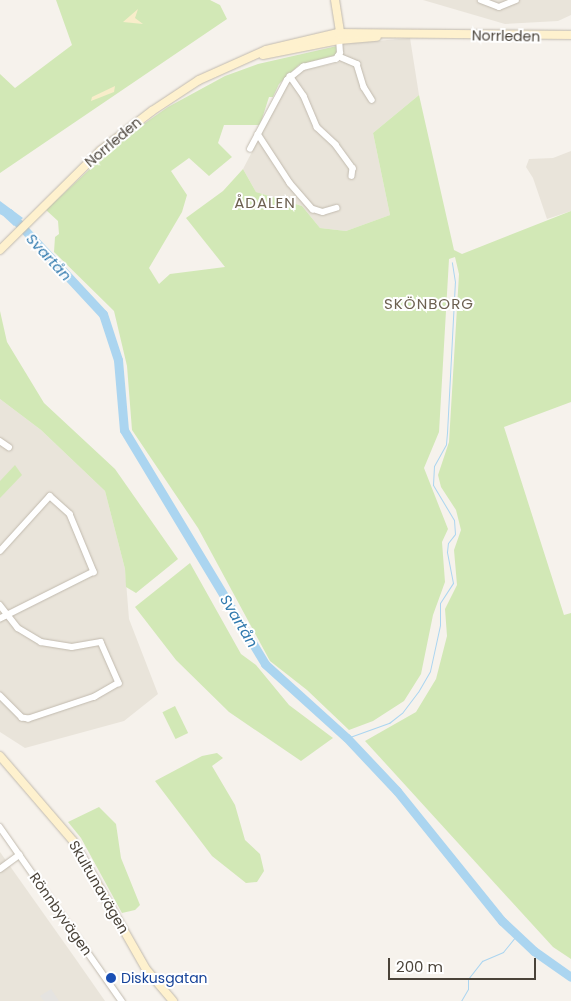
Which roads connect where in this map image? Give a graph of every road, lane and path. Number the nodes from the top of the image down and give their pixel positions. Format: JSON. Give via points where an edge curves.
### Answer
{"nodes":[{"id":1,"x":335,"y":0,"type":"edge"},
{"id":2,"x":481,"y":0,"type":"edge"},
{"id":3,"x":516,"y":0,"type":"edge"},
{"id":4,"x":571,"y":35,"type":"edge"},
{"id":5,"x":338,"y":38,"type":"junction"},
{"id":6,"x":338,"y":56,"type":"junction"},
{"id":7,"x":290,"y":76,"type":"junction"},
{"id":8,"x":372,"y":100,"type":"dead end"},
{"id":9,"x":258,"y":134,"type":"junction"},
{"id":10,"x":250,"y":149,"type":"dead end"},
{"id":11,"x":352,"y":176,"type":"dead end"},
{"id":12,"x":336,"y":208,"type":"dead end"},
{"id":13,"x":0,"y":250,"type":"edge"},
{"id":14,"x":0,"y":441,"type":"edge"},
{"id":15,"x":9,"y":447,"type":"dead end"},
{"id":16,"x":0,"y":551,"type":"edge"},
{"id":17,"x":0,"y":605,"type":"edge"},
{"id":18,"x":2,"y":617,"type":"edge"},
{"id":19,"x":0,"y":696,"type":"edge"},
{"id":20,"x":0,"y":758,"type":"edge"},
{"id":21,"x":0,"y":827,"type":"edge"},
{"id":22,"x":19,"y":855,"type":"junction"},
{"id":23,"x":0,"y":869,"type":"edge"},
{"id":24,"x":119,"y":1000,"type":"edge"},
{"id":25,"x":173,"y":1001,"type":"edge"}],
"edges":[{"from":1,"to":5,"type":"main road"},
{"from":2,"to":3,"type":"street","via":[[499,7]]},
{"from":4,"to":5,"type":"main road","name":"Norrleden","via":[[412,34]]},
{"from":5,"to":6,"type":"street"},
{"from":5,"to":13,"type":"main road","name":"Norrleden","via":[[245,59],[199,80],[152,111],[71,178]]},
{"from":6,"to":7,"type":"street","via":[[330,62],[303,67]]},
{"from":6,"to":8,"type":"street","via":[[357,64]]},
{"from":7,"to":9,"type":"street"},
{"from":7,"to":11,"type":"street","via":[[304,96],[317,127],[341,150],[352,168]]},
{"from":9,"to":10,"type":"street"},
{"from":9,"to":12,"type":"street","via":[[290,183],[313,209],[323,212]]},
{"from":14,"to":15,"type":"street"},
{"from":16,"to":18,"type":"street","via":[[50,496],[70,514],[94,572]]},
{"from":17,"to":18,"type":"street"},
{"from":18,"to":19,"type":"street","via":[[23,632],[52,645],[72,647],[101,642],[119,683],[95,697],[29,719],[22,718]]},
{"from":20,"to":25,"type":"main road","name":"Skultunavägen","via":[[73,841],[146,969]]},
{"from":21,"to":22,"type":"street","name":"Rönnbyvägen"},
{"from":22,"to":23,"type":"street"},
{"from":22,"to":24,"type":"street","name":"Rönnbyvägen"}]}
